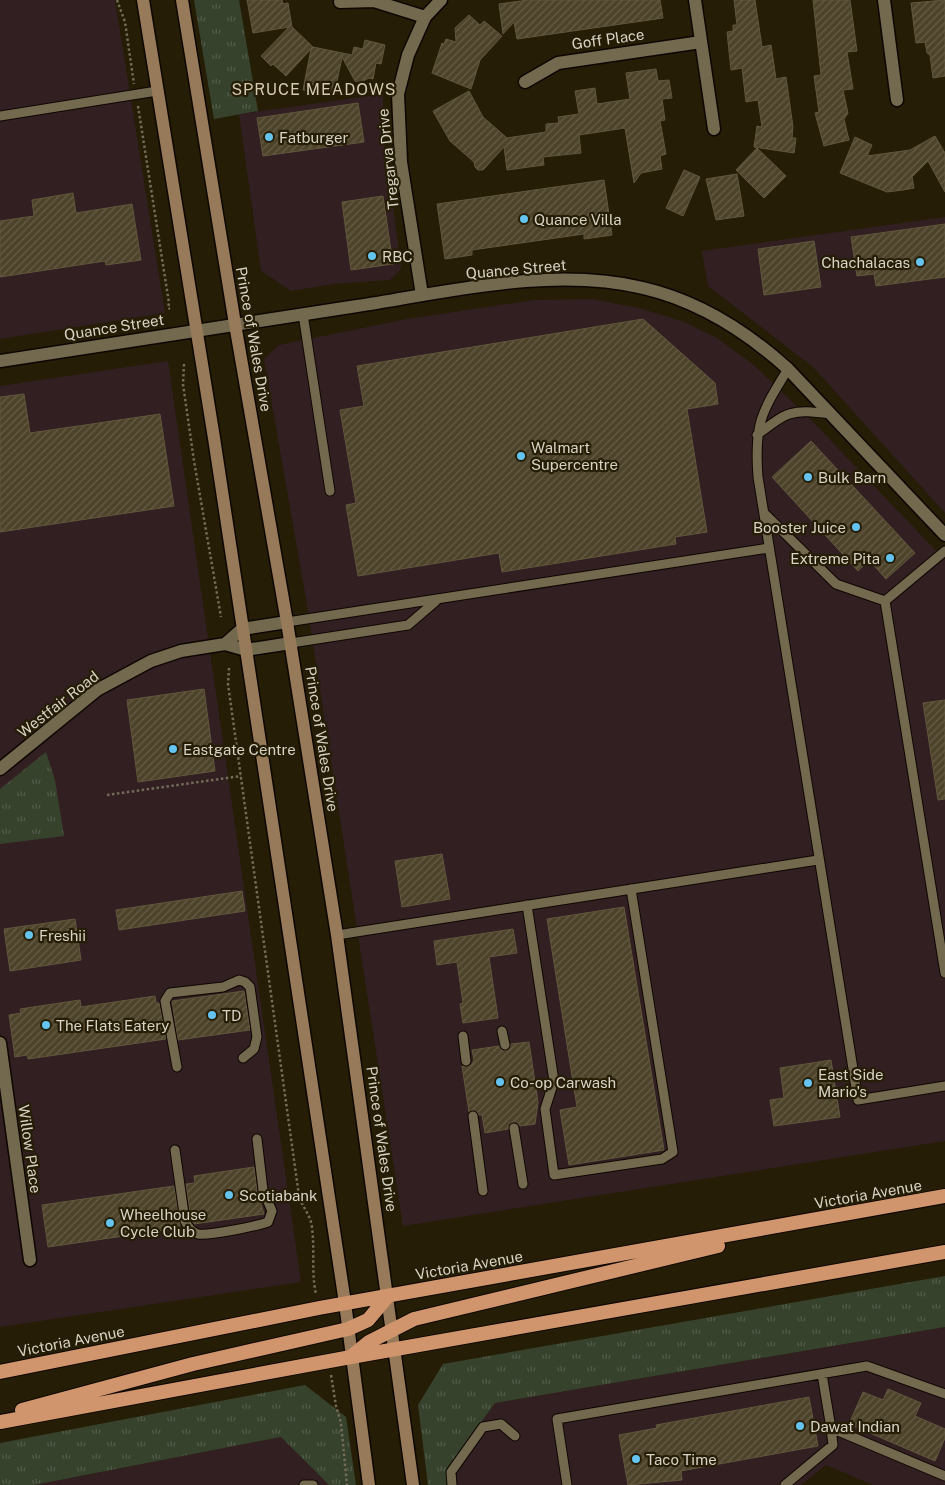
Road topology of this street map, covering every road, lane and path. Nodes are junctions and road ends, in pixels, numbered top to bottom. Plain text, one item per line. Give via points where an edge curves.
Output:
1 (117, 0) edge
2 (143, 0) edge
3 (182, 0) edge
4 (441, 0) edge
5 (695, 0) edge
6 (884, 0) edge
7 (340, 2) dead end
8 (425, 17) junction
9 (701, 42) junction
10 (525, 82) dead end
11 (157, 91) junction
12 (136, 94) junction
13 (897, 100) dead end
14 (0, 116) edge
15 (714, 129) dead end
16 (422, 295) junction
17 (170, 309) dead end
18 (302, 314) junction
19 (235, 324) junction
20 (198, 330) junction
21 (0, 361) edge
22 (184, 364) dead end
23 (788, 369) junction
24 (830, 414) junction
25 (757, 435) junction
26 (330, 491) dead end
27 (764, 513) junction
28 (945, 535) edge
29 (769, 548) junction
30 (945, 551) edge
31 (436, 600) junction
32 (885, 601) junction
33 (221, 617) dead end
34 (287, 622) junction
35 (242, 629) junction
36 (225, 644) junction
37 (291, 644) junction
38 (246, 650) junction
39 (229, 668) dead end
40 (0, 769) edge
41 (241, 776) junction
42 (107, 795) dead end
43 (818, 860) junction
44 (630, 889) junction
45 (527, 905) junction
46 (337, 935) junction
47 (945, 973) edge
48 (502, 1031) dead end
49 (462, 1036) dead end
50 (0, 1044) edge
51 (505, 1045) dead end
52 (243, 1058) dead end
53 (466, 1061) dead end
54 (177, 1067) dead end
55 (945, 1086) edge
56 (473, 1116) dead end
57 (514, 1128) dead end
58 (256, 1139) dead end
59 (175, 1150) dead end
60 (523, 1184) dead end
61 (484, 1191) dead end
62 (945, 1196) edge
63 (860, 1212) junction
64 (945, 1252) edge
65 (30, 1260) dead end
66 (388, 1296) junction
67 (345, 1303) junction
68 (318, 1308) junction
69 (393, 1328) junction
70 (348, 1329) junction
71 (396, 1350) junction
72 (351, 1357) junction
73 (330, 1361) junction
74 (0, 1372) edge
75 (822, 1374) junction
76 (945, 1394) edge
77 (0, 1415) edge
78 (0, 1422) edge
79 (832, 1428) junction
80 (515, 1436) dead end
81 (945, 1476) edge
82 (304, 1485) edge
83 (313, 1485) edge
84 (347, 1485) edge
85 (369, 1485) edge
86 (413, 1485) edge
87 (452, 1485) edge
88 (567, 1485) edge
89 (784, 1485) edge

1 - 12 path via 125,22
2 - 11 main road
3 - 19 main road, Prince of Wales Drive
4 - 8 street, Tregarva Drive
5 - 9 street
6 - 13 street
7 - 8 street via 374,1
8 - 16 street, Tregarva Drive via 408,54 398,94 402,162
9 - 10 street, Goff Place via 558,63
9 - 15 street
11 - 12 lane
11 - 20 main road
12 - 14 lane
12 - 17 path
16 - 18 street, Quance Street
16 - 23 street, Quance Street via 572,279 643,288 710,312 765,348
18 - 19 street, Quance Street
18 - 26 lane
19 - 20 street, Quance Street
19 - 34 main road, Prince of Wales Drive
20 - 21 street, Quance Street
20 - 35 main road
22 - 33 path via 183,384 194,461
23 - 24 street, Quance Street
23 - 25 lane via 763,410
24 - 25 lane via 805,411 784,415
24 - 28 street, Quance Street
25 - 27 lane
27 - 29 lane
27 - 32 lane via 836,584
29 - 31 lane
29 - 43 lane
30 - 32 lane
31 - 34 lane
31 - 37 lane via 408,625
32 - 47 lane
34 - 35 street
34 - 37 main road, Prince of Wales Drive
35 - 36 street
35 - 38 main road
36 - 38 street, Westfair Road
36 - 40 street, Westfair Road via 181,651 151,661 97,690
37 - 38 street, Westfair Road
37 - 46 main road, Prince of Wales Drive
38 - 67 main road
39 - 41 path via 228,684
41 - 42 path
41 - 68 path via 299,1196 312,1227 315,1265 312,1277
43 - 44 lane
43 - 55 lane via 858,1100
44 - 45 lane
44 - 45 lane via 673,1152 662,1159 554,1174 545,1109 554,1081
45 - 46 lane
46 - 66 main road, Prince of Wales Drive
48 - 51 lane
49 - 53 lane
50 - 65 street, Willow Place
52 - 54 lane via 254,1049 257,1037 250,987 239,980 222,987 170,993 166,1002
56 - 61 lane
57 - 60 lane
58 - 59 lane via 263,1190 272,1211 268,1222 199,1234 189,1229 185,1221
62 - 63 highway, Victoria Avenue
63 - 66 highway, Victoria Avenue
63 - 69 highway via 414,1319
64 - 71 highway
66 - 67 highway, Victoria Avenue
66 - 69 main road, Prince of Wales Drive
66 - 70 highway via 368,1320
67 - 68 highway, Victoria Avenue
67 - 70 main road
68 - 74 highway, Victoria Avenue
69 - 71 main road, Prince of Wales Drive
69 - 72 highway
70 - 72 main road
70 - 77 highway via 192,1364
71 - 72 highway
71 - 86 main road, Prince of Wales Drive
72 - 73 highway
72 - 85 main road
73 - 78 highway
73 - 84 path
75 - 76 lane via 867,1366
75 - 79 lane
75 - 88 lane via 557,1419
79 - 81 lane
79 - 89 lane via 833,1445
80 - 87 lane via 501,1424 483,1427 451,1472
82 - 83 lane

